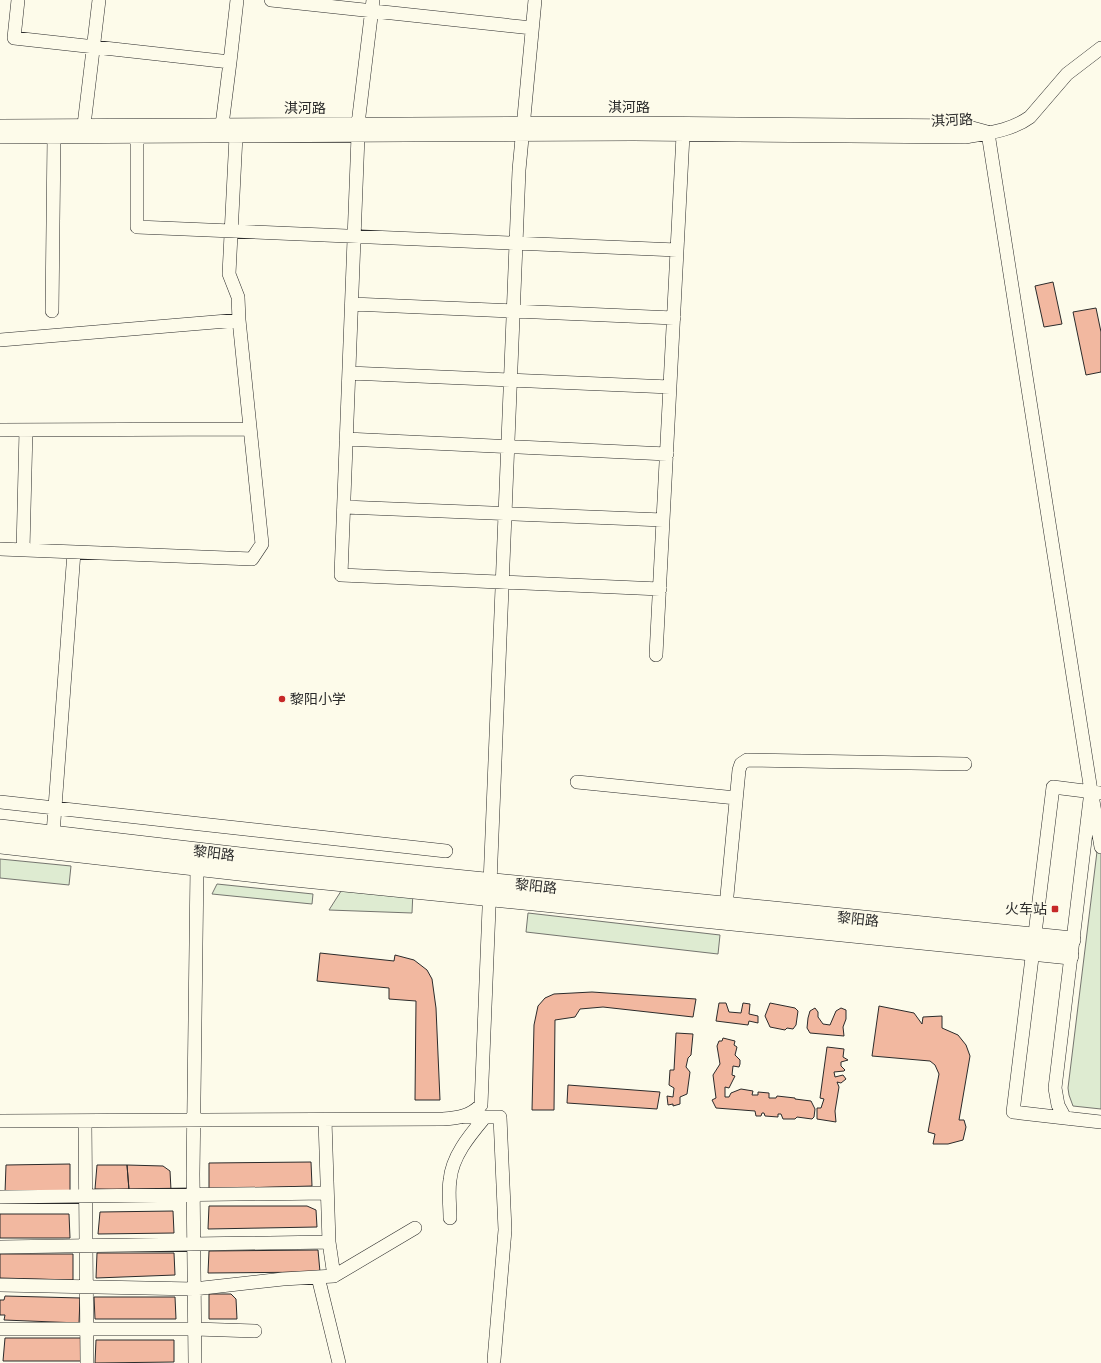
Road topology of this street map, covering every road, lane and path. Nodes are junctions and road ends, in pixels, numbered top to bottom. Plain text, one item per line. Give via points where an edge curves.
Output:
1 (18, 0) edge
2 (99, 0) edge
3 (237, 0) edge
4 (271, 0) edge
5 (535, 0) edge
6 (372, 5) edge
7 (532, 28) junction
8 (94, 47) junction
9 (1101, 48) edge
10 (230, 62) junction
11 (222, 124) junction
12 (84, 125) junction
13 (0, 126) edge
14 (522, 129) junction
15 (358, 130) junction
16 (988, 133) junction
17 (683, 135) junction
18 (137, 136) junction
19 (236, 136) junction
20 (0, 137) edge
21 (54, 137) junction
22 (231, 231) junction
23 (354, 236) junction
24 (516, 243) junction
25 (678, 250) junction
26 (352, 304) junction
27 (52, 311) dead end
28 (513, 311) junction
29 (674, 318) junction
30 (239, 320) junction
31 (0, 340) edge
32 (349, 373) junction
33 (510, 380) junction
34 (670, 387) junction
35 (250, 429) junction
36 (0, 430) edge
37 (26, 430) junction
38 (346, 439) junction
39 (508, 447) junction
40 (667, 454) junction
41 (344, 507) junction
42 (505, 514) junction
43 (663, 520) junction
44 (0, 549) edge
45 (24, 550) junction
46 (74, 552) junction
47 (502, 582) junction
48 (660, 589) junction
49 (656, 655) dead end
50 (965, 764) dead end
51 (577, 782) dead end
52 (1096, 792) edge
53 (736, 798) junction
54 (0, 802) edge
55 (54, 808) junction
56 (0, 828) edge
57 (52, 834) junction
58 (0, 845) edge
59 (1101, 847) edge
60 (446, 851) dead end
61 (197, 867) junction
62 (491, 890) junction
63 (726, 906) junction
64 (1034, 945) junction
65 (1071, 948) junction
66 (463, 1117) junction
67 (485, 1117) junction
68 (1065, 1118) junction
69 (193, 1120) junction
70 (325, 1120) junction
71 (0, 1121) edge
72 (85, 1121) junction
73 (1101, 1122) edge
74 (327, 1193) junction
75 (193, 1195) junction
76 (0, 1197) edge
77 (86, 1197) junction
78 (450, 1218) dead end
79 (415, 1228) dead end
80 (329, 1242) junction
81 (194, 1244) junction
82 (86, 1246) junction
83 (0, 1247) edge
84 (334, 1276) junction
85 (318, 1277) junction
86 (0, 1285) edge
87 (86, 1287) junction
88 (194, 1289) junction
89 (0, 1329) edge
90 (87, 1329) junction
91 (195, 1329) junction
92 (255, 1331) dead end
93 (494, 1360) dead end
94 (87, 1363) edge
95 (195, 1363) edge
96 (340, 1363) edge

1 - 8 street via 14,38
2 - 8 street
3 - 10 street
4 - 6 street
5 - 7 street
6 - 7 street
6 - 15 street
7 - 14 street
8 - 10 street
8 - 12 street
9 - 16 street via 1067,74 1030,117 1010,128
10 - 11 street
11 - 12 street, 淇河路
11 - 15 street, 淇河路
12 - 13 street, 淇河路
14 - 15 street, 淇河路
14 - 16 street, 淇河路 via 965,126
14 - 17 street, 淇河路
14 - 24 street
15 - 19 street, 淇河路
15 - 23 street
16 - 17 street, 淇河路 via 965,137
16 - 52 street
17 - 25 street
18 - 19 street, 淇河路
18 - 21 street, 淇河路
18 - 22 street via 137,227
19 - 22 street
20 - 21 street, 淇河路
21 - 27 street
22 - 23 street
22 - 30 street via 229,274 238,297
23 - 24 street
23 - 26 street
24 - 25 street
24 - 28 street
25 - 29 street
26 - 28 street
26 - 32 street
28 - 29 street
28 - 33 street
29 - 34 street
30 - 31 street
30 - 35 street
32 - 33 street
32 - 38 street
33 - 34 street
33 - 39 street
34 - 40 street
35 - 37 street
35 - 46 street via 262,544 252,559
36 - 37 street
37 - 45 street
38 - 39 street
38 - 41 street
39 - 40 street
39 - 42 street
40 - 43 street
41 - 42 street
41 - 47 street via 341,575
42 - 43 street
42 - 47 street
43 - 48 street
44 - 45 street
45 - 46 street
46 - 55 street
47 - 48 street
47 - 62 street
48 - 49 street
50 - 53 street via 747,760 741,764 739,770
51 - 53 street
52 - 59 street
52 - 64 street via 1053,787
52 - 65 street
53 - 63 street
54 - 55 street
55 - 57 street
55 - 60 street
56 - 57 main road, 黎阳路
57 - 62 main road, 黎阳路 via 260,858
58 - 61 main road, 黎阳路
61 - 62 main road, 黎阳路
61 - 69 street
62 - 63 main road, 黎阳路
62 - 64 main road, 黎阳路
62 - 66 street via 481,1105
63 - 64 main road, 黎阳路
64 - 65 main road, 黎阳路
64 - 68 street via 1013,1112
65 - 68 street via 1055,1088 1058,1105
66 - 67 street
66 - 70 street
67 - 78 street via 455,1160 450,1179
67 - 93 street via 500,1117 505,1204 505,1237
68 - 73 street
69 - 70 street
69 - 72 street
69 - 75 street
70 - 74 street
71 - 72 street
72 - 77 street
74 - 75 street
74 - 80 street
75 - 77 street
75 - 81 street
76 - 77 street
77 - 82 street
79 - 84 street
80 - 81 street
80 - 84 street
81 - 82 street
81 - 88 street
82 - 83 street
82 - 87 street
84 - 85 street
85 - 88 street
85 - 96 street
86 - 87 street
87 - 88 street
87 - 90 street
88 - 91 street
89 - 90 street
90 - 91 street
90 - 94 street
91 - 92 street
91 - 95 street

